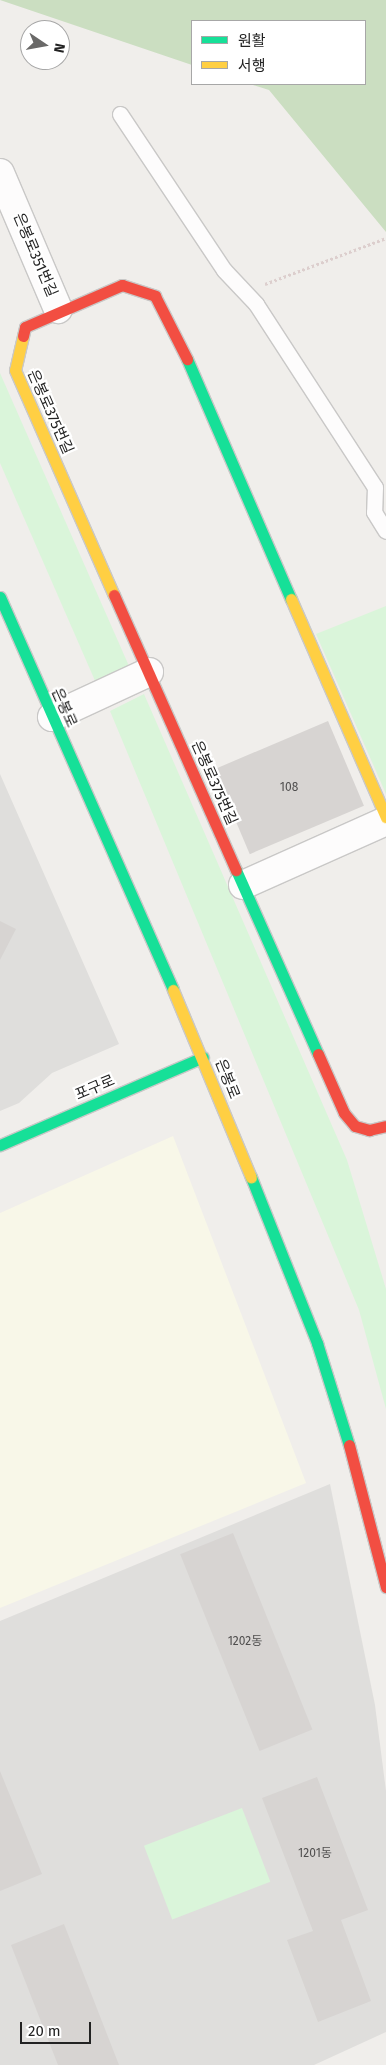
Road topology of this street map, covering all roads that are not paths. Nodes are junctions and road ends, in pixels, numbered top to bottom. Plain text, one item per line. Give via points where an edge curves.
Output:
1 (120, 114) dead end
2 (0, 173) edge
3 (58, 309) junction
4 (386, 531) edge
5 (0, 597) edge
6 (149, 672) junction
7 (52, 717) junction
8 (386, 817) edge
9 (386, 821) edge
10 (242, 885) junction
11 (203, 1057) junction
12 (386, 1126) edge
13 (0, 1145) edge
14 (386, 1587) edge

1 - 4 lane via 187,218 244,292 375,488 374,512
2 - 3 street, 은봉로351번길
3 - 6 street, 은봉로375번길 via 25,327 15,370
3 - 8 street, 은봉로375번길 via 122,285 155,296 165,309
5 - 7 street, 은봉로
6 - 7 street
6 - 10 street, 은봉로375번길
7 - 11 street, 은봉로
9 - 10 street
10 - 12 street, 은봉로375번길 via 344,1113 355,1126 369,1130
11 - 13 street, 포구로
11 - 14 street, 은봉로 via 317,1343 371,1517

